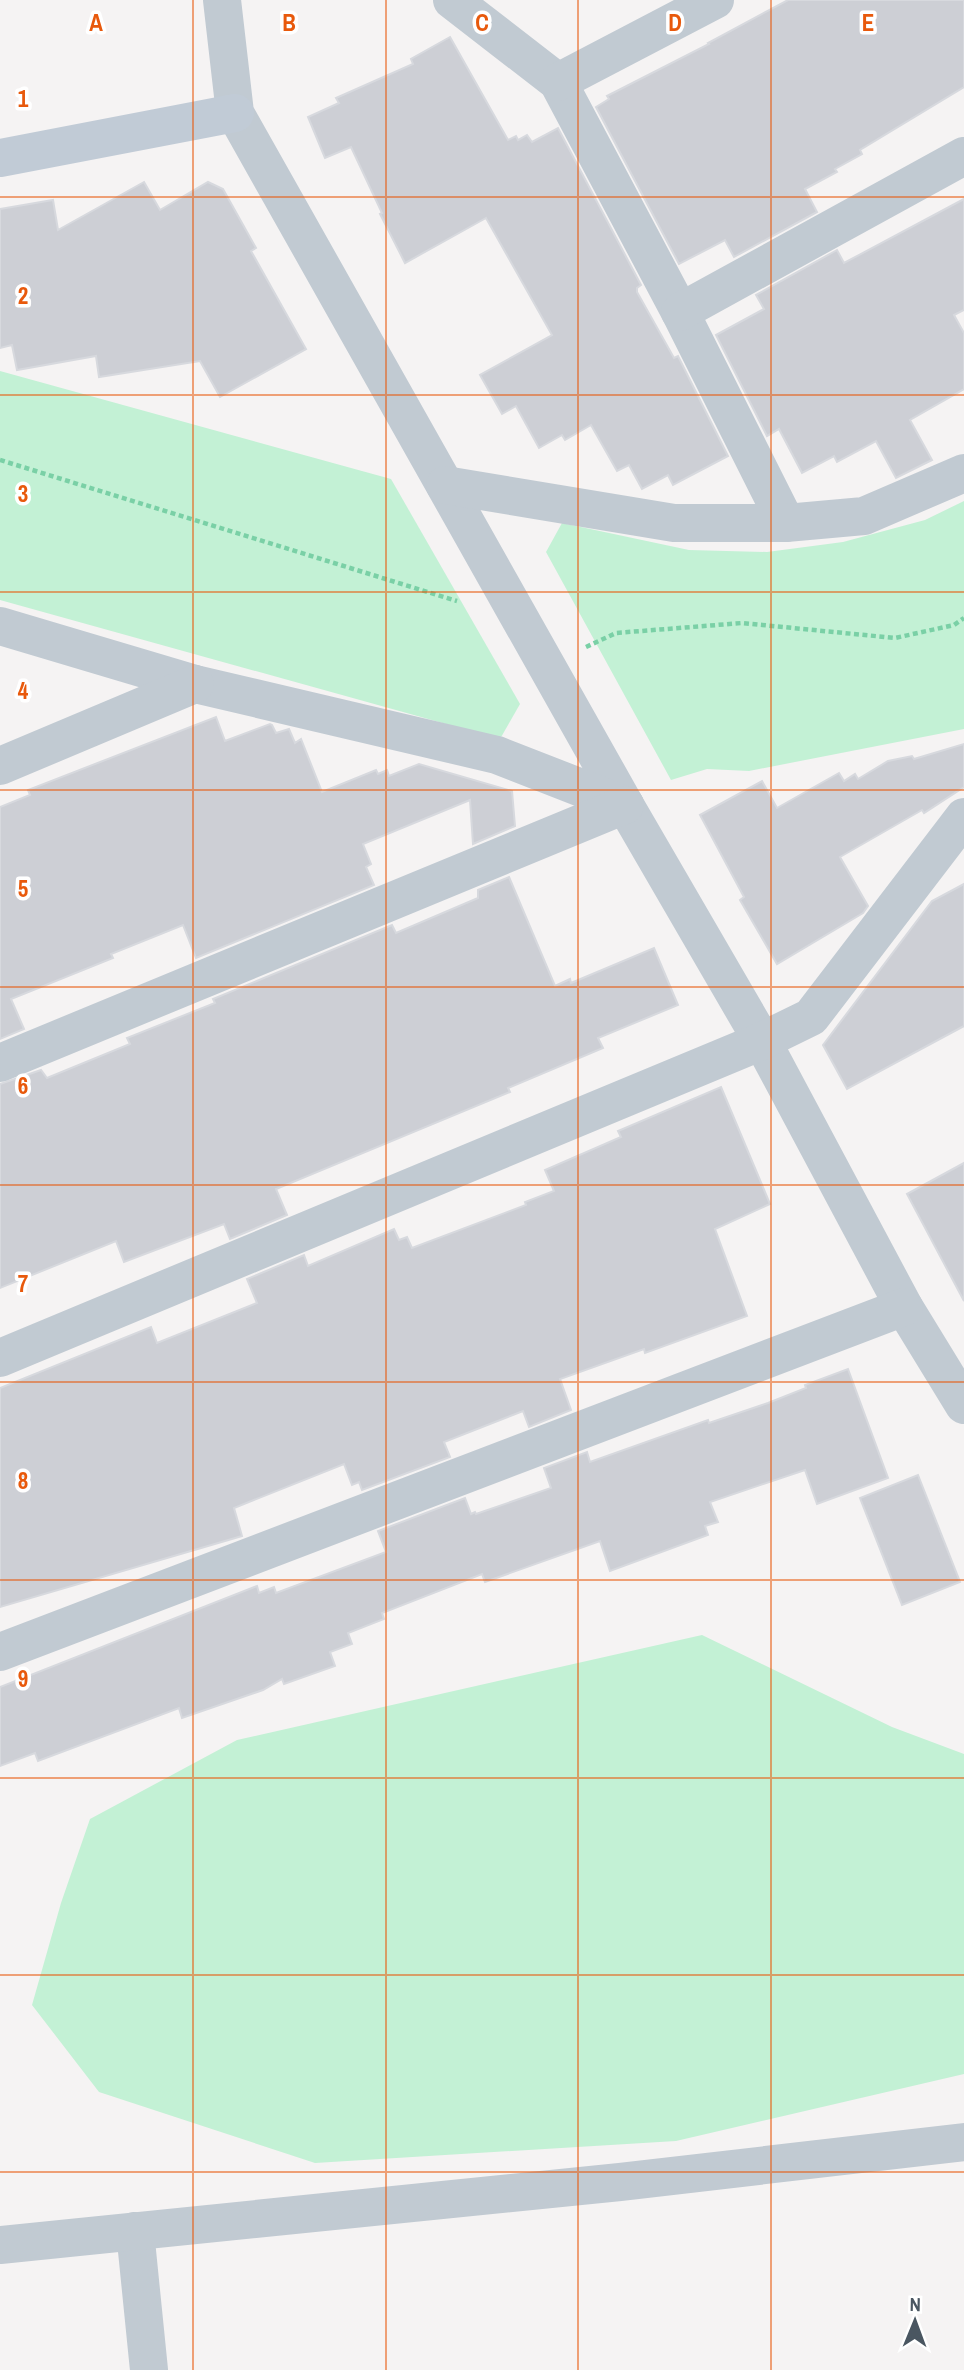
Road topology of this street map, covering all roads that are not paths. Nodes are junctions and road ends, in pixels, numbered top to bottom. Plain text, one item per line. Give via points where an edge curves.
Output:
1 (222, 0) edge
2 (452, 0) edge
3 (715, 0) edge
4 (558, 82) junction
5 (235, 113) junction
6 (964, 156) edge
7 (0, 158) edge
8 (680, 312) junction
9 (964, 473) edge
10 (445, 485) junction
11 (786, 523) junction
12 (0, 626) edge
13 (195, 684) junction
14 (0, 766) edge
15 (625, 805) junction
16 (964, 817) edge
17 (762, 1041) junction
18 (0, 1063) edge
19 (904, 1307) junction
20 (0, 1358) edge
21 (964, 1405) edge
22 (0, 1651) edge
23 (964, 2142) edge
24 (135, 2231) junction
25 (0, 2245) edge
26 (149, 2370) edge

1 - 5 street
2 - 4 street
3 - 4 street
4 - 8 street
5 - 7 street
5 - 10 street
6 - 8 street
8 - 11 street
9 - 11 street via 864,516
10 - 11 street via 674,523
10 - 15 street
12 - 13 street
13 - 14 street
13 - 15 street via 496,755
15 - 17 street
15 - 18 street
16 - 17 street via 811,1017
17 - 19 street
17 - 20 street
19 - 21 street
19 - 22 street
23 - 24 street
24 - 25 street
24 - 26 street

